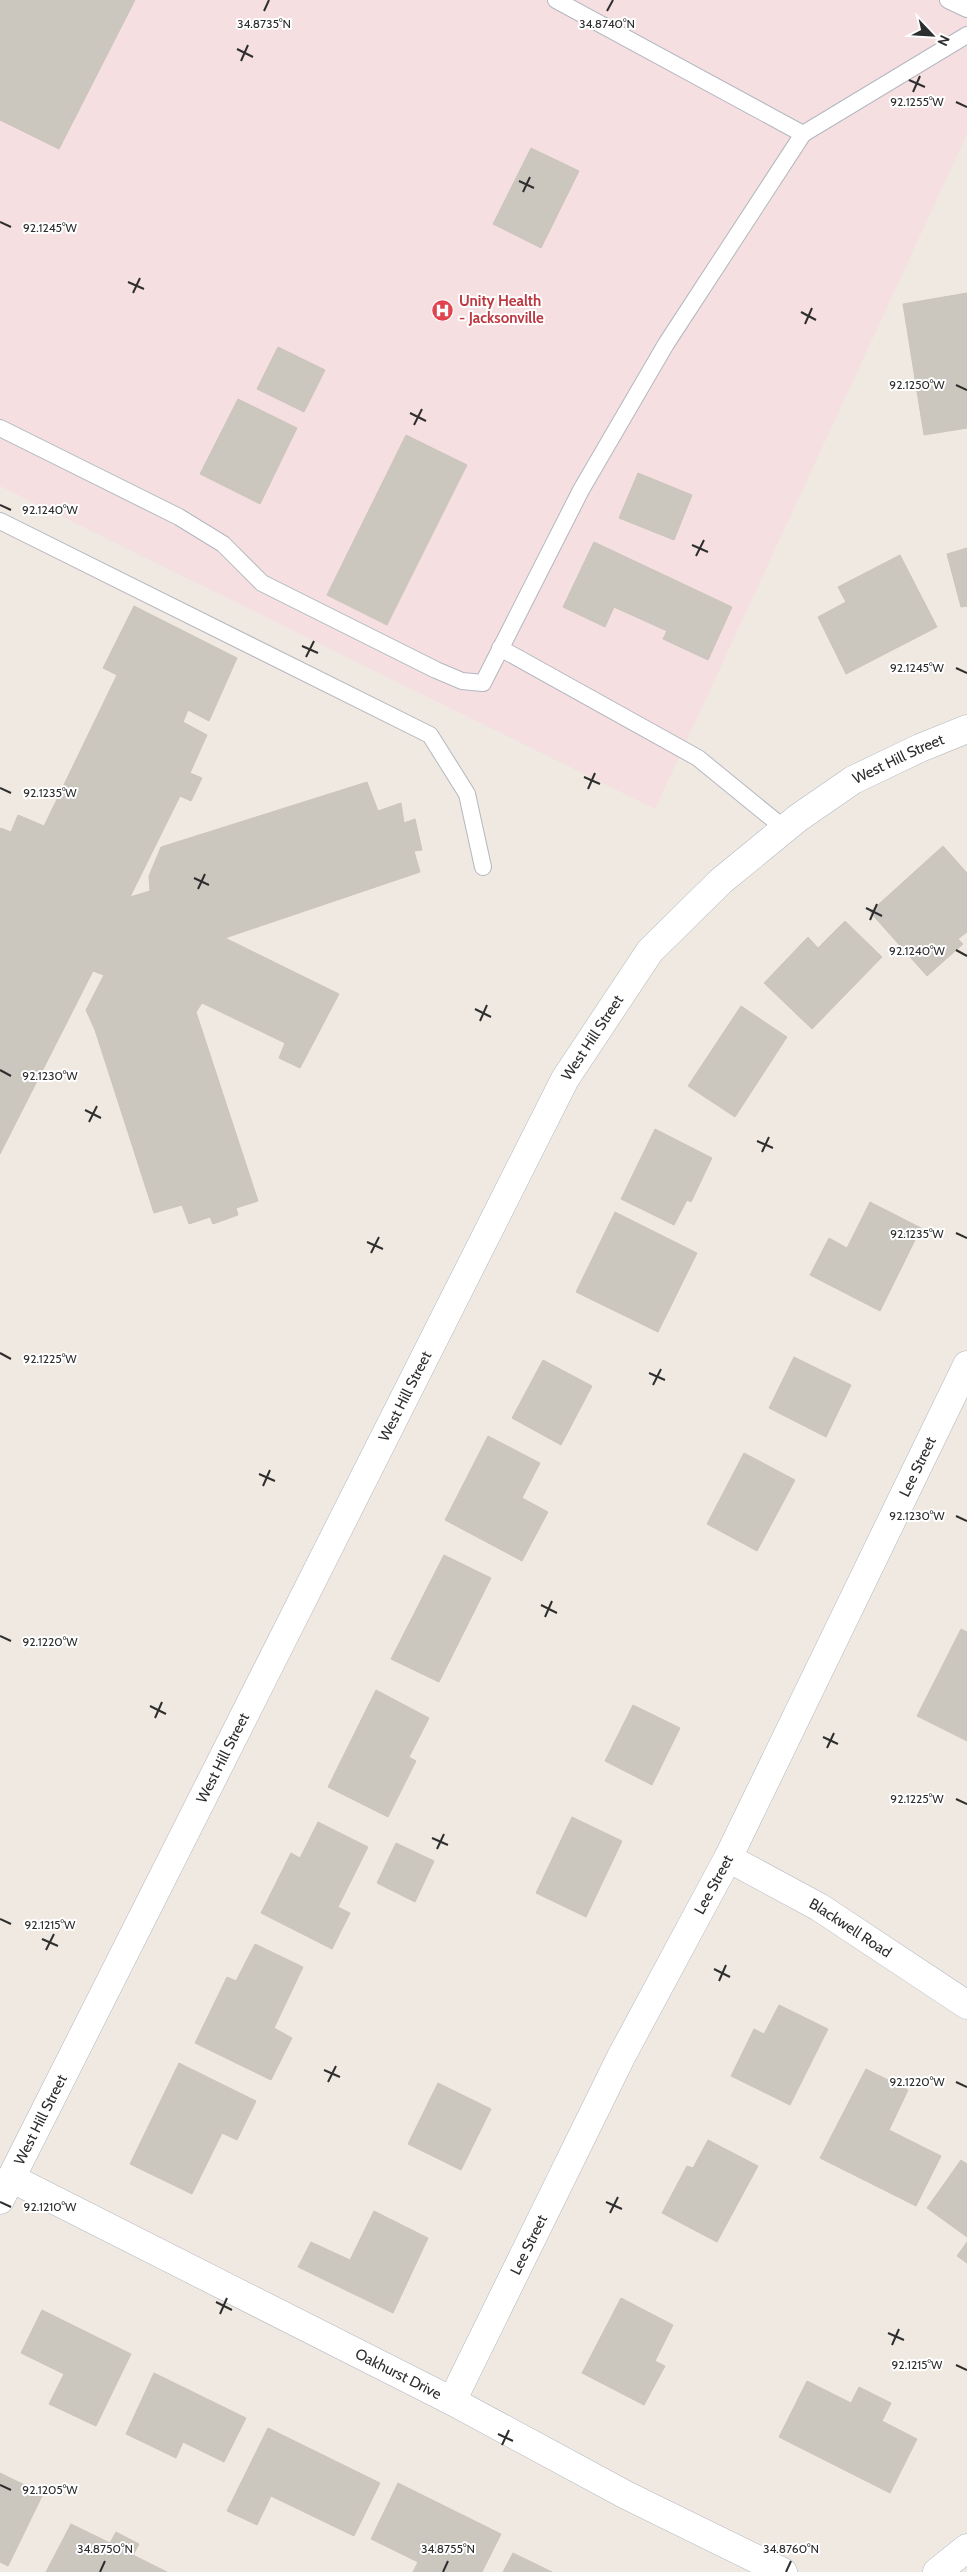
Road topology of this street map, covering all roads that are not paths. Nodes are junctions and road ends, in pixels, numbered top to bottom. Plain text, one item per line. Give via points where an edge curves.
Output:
1 (556, 0) edge
2 (948, 0) edge
3 (967, 10) edge
4 (967, 35) edge
5 (804, 134) junction
6 (0, 428) edge
7 (0, 521) edge
8 (500, 648) junction
9 (967, 729) edge
10 (785, 829) junction
11 (484, 867) dead end
12 (967, 1365) edge
13 (728, 1858) junction
14 (967, 2005) edge
15 (5, 2189) edge
16 (452, 2401) junction
17 (967, 2548) edge
18 (783, 2572) edge
19 (937, 2572) edge

1 - 5 lane
2 - 3 lane
4 - 5 lane
5 - 8 lane via 661,352 581,490
6 - 8 lane via 179,517 223,544 262,583 462,681 483,683
7 - 11 lane via 430,735 467,794
8 - 10 lane via 698,758
9 - 10 street, West Hill Street via 853,780
10 - 15 street, West Hill Street via 721,881 650,951 565,1079
12 - 13 street, Lee Street
13 - 14 street, Blackwell Road via 819,1907
13 - 16 street, Lee Street via 621,2057
15 - 16 street, Oakhurst Drive
16 - 18 street, Oakhurst Drive via 626,2495
17 - 19 street

